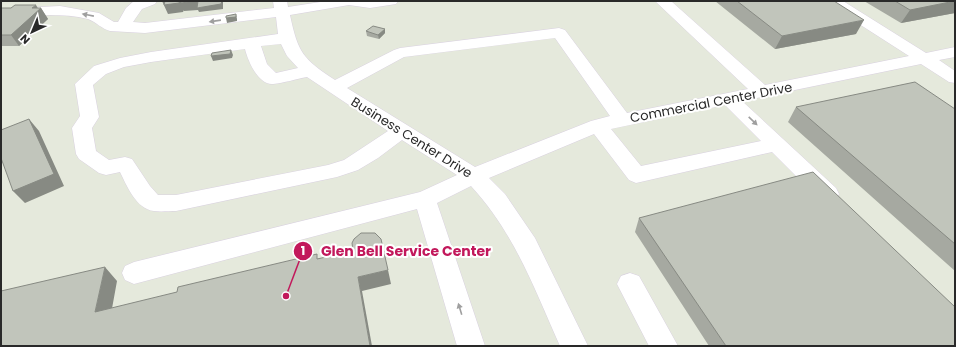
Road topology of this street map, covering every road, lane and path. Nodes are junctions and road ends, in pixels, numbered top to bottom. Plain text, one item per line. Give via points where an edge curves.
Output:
1 (150, 1) edge
2 (349, 1) edge
3 (391, 1) edge
4 (662, 1) edge
5 (833, 1) edge
6 (281, 6) edge
7 (1, 13) edge
8 (130, 27) junction
9 (287, 38) junction
10 (252, 43) junction
11 (955, 52) edge
12 (925, 59) junction
13 (310, 71) junction
14 (955, 78) edge
15 (334, 88) junction
16 (762, 92) junction
17 (729, 99) junction
18 (622, 120) junction
19 (598, 125) junction
20 (401, 131) junction
21 (776, 144) junction
22 (474, 176) junction
23 (425, 199) junction
24 (843, 208) edge
25 (134, 273) dead end
26 (630, 284) dead end
27 (472, 346) edge
28 (574, 346) edge
29 (664, 346) edge

1 - 8 street via 133,8 125,24
2 - 3 street via 370,4
2 - 6 street via 314,8
4 - 16 street
5 - 12 street
6 -> 8 street via 176,26
6 - 9 street, Business Center Drive
8 -> 7 street via 110,26 94,16 60,10
9 - 10 street
9 - 13 street, Business Center Drive via 295,56
10 - 13 street via 254,58 261,70 272,80
10 - 20 street via 120,62 100,70 84,84 90,117 82,128 86,154 106,168 125,164 142,192 153,203 176,203 300,179 351,165
11 - 12 street, Commercial Center Drive
12 - 14 street
12 - 16 street, Commercial Center Drive
13 - 15 street, Business Center Drive
15 - 18 street via 400,53 559,33
15 - 20 street, Business Center Drive
16 - 17 street, Commercial Center Drive
17 - 18 street, Commercial Center Drive
17 -> 21 street
18 - 19 street, Commercial Center Drive
19 - 21 street via 636,175
19 - 22 street, Commercial Center Drive
20 - 22 street, Business Center Drive
21 - 24 street
22 - 23 street, Commercial Center Drive
22 - 28 street, Business Center Drive via 497,200 527,245
23 - 25 street, Commercial Center Drive
27 -> 23 street
26 - 29 street

